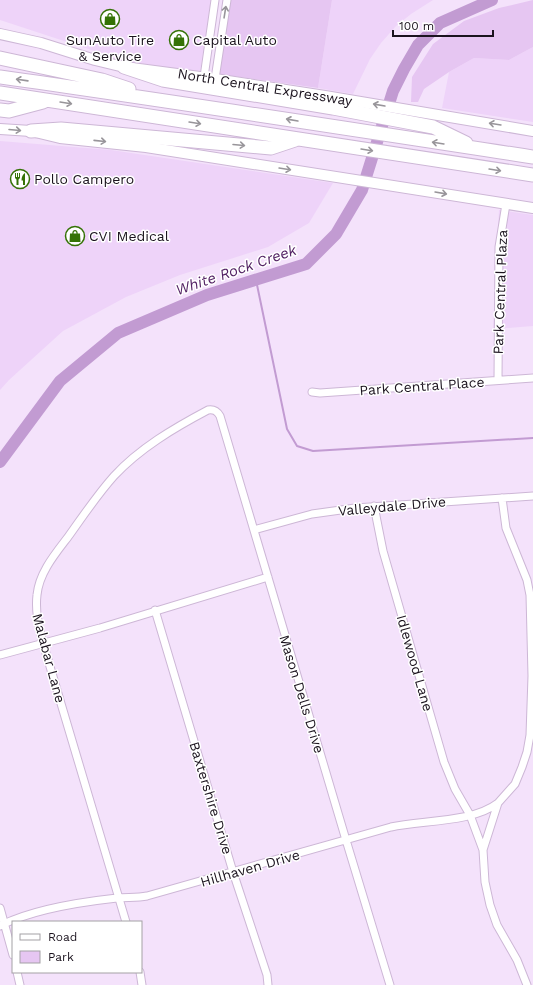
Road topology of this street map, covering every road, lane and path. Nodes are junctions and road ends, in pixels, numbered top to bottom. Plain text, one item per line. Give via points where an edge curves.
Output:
1 (215, 0) edge
2 (227, 0) edge
3 (0, 34) edge
4 (0, 58) edge
5 (124, 67) junction
6 (0, 77) edge
7 (204, 77) junction
8 (215, 79) junction
9 (0, 93) edge
10 (158, 99) junction
11 (48, 100) junction
12 (338, 103) junction
13 (0, 110) edge
14 (0, 128) edge
15 (31, 131) junction
16 (533, 131) edge
17 (297, 139) junction
18 (477, 148) junction
19 (533, 157) edge
20 (533, 175) edge
21 (506, 204) junction
22 (533, 208) edge
23 (533, 378) edge
24 (498, 380) junction
25 (312, 392) dead end
26 (208, 410) joint
27 (533, 496) edge
28 (502, 498) junction
29 (374, 506) junction
30 (254, 530) junction
31 (268, 577) junction
32 (155, 610) junction
33 (43, 643) junction
34 (0, 655) edge
35 (533, 676) edge
36 (498, 803) junction
37 (470, 815) junction
38 (346, 840) junction
39 (483, 850) junction
40 (233, 872) junction
41 (118, 898) junction
42 (0, 908) edge
43 (12, 921) edge
44 (13, 921) edge
45 (126, 921) edge
46 (2, 925) edge
47 (12, 952) edge
48 (17, 973) edge
49 (140, 973) edge
50 (20, 985) edge
51 (142, 985) edge
52 (268, 985) edge
53 (390, 985) edge
54 (527, 985) edge

1 - 7 street
8 -> 2 street
3 - 5 main road, North Central Expressway
4 - 10 highway via 102,80
5 - 7 main road, North Central Expressway
5 - 12 highway via 163,80
10 -> 6 highway, North Central Expressway
7 - 8 main road, North Central Expressway
8 - 12 main road, North Central Expressway
9 - 11 highway
18 -> 10 highway, North Central Expressway
11 - 13 highway via 9,111
11 -> 17 highway
16 -> 12 main road, North Central Expressway via 416,111
12 - 18 highway via 433,126
14 -> 15 main road
15 -> 17 highway via 61,130 271,148
15 -> 21 main road via 60,138 146,147
17 -> 20 highway
18 - 19 highway, North Central Expressway
21 - 22 main road
21 - 24 street, Park Central Plaza via 499,247
23 - 24 street, Park Central Place
24 - 25 street, Park Central Place
26 - 30 street, Mason Dells Drive via 216,411 220,416
26 - 33 street, Malabar Lane via 145,449 114,476 49,563 42,577 36,607
27 - 28 street, Valleydale Drive
28 - 29 street, Valleydale Drive
28 - 35 street via 508,532 530,594
29 - 30 street, Valleydale Drive via 312,514
29 - 37 street, Idlewood Lane via 383,551 446,767
30 - 31 street, Mason Dells Drive
31 - 32 street
31 - 38 street, Mason Dells Drive
32 - 33 street
32 - 40 street, Baxtershire Drive
33 - 34 street
33 - 41 street, Malabar Lane
35 - 36 street via 527,752 514,784
36 - 37 street, Hillhaven Drive via 493,808
36 - 39 street
37 - 38 street, Hillhaven Drive via 401,825
37 - 39 street, Idlewood Lane
38 - 40 street, Hillhaven Drive
38 - 53 street, Mason Dells Drive
39 - 54 street via 484,882 490,905 497,925 517,960
40 - 41 street, Hillhaven Drive via 147,896
40 - 52 street, Baxtershire Drive via 267,975
41 - 44 street, Hillhaven Drive via 60,906
41 - 45 street, Malabar Lane
42 - 46 street
43 - 46 street, Hillhaven Drive
46 - 47 street
48 - 50 street
49 - 51 street

